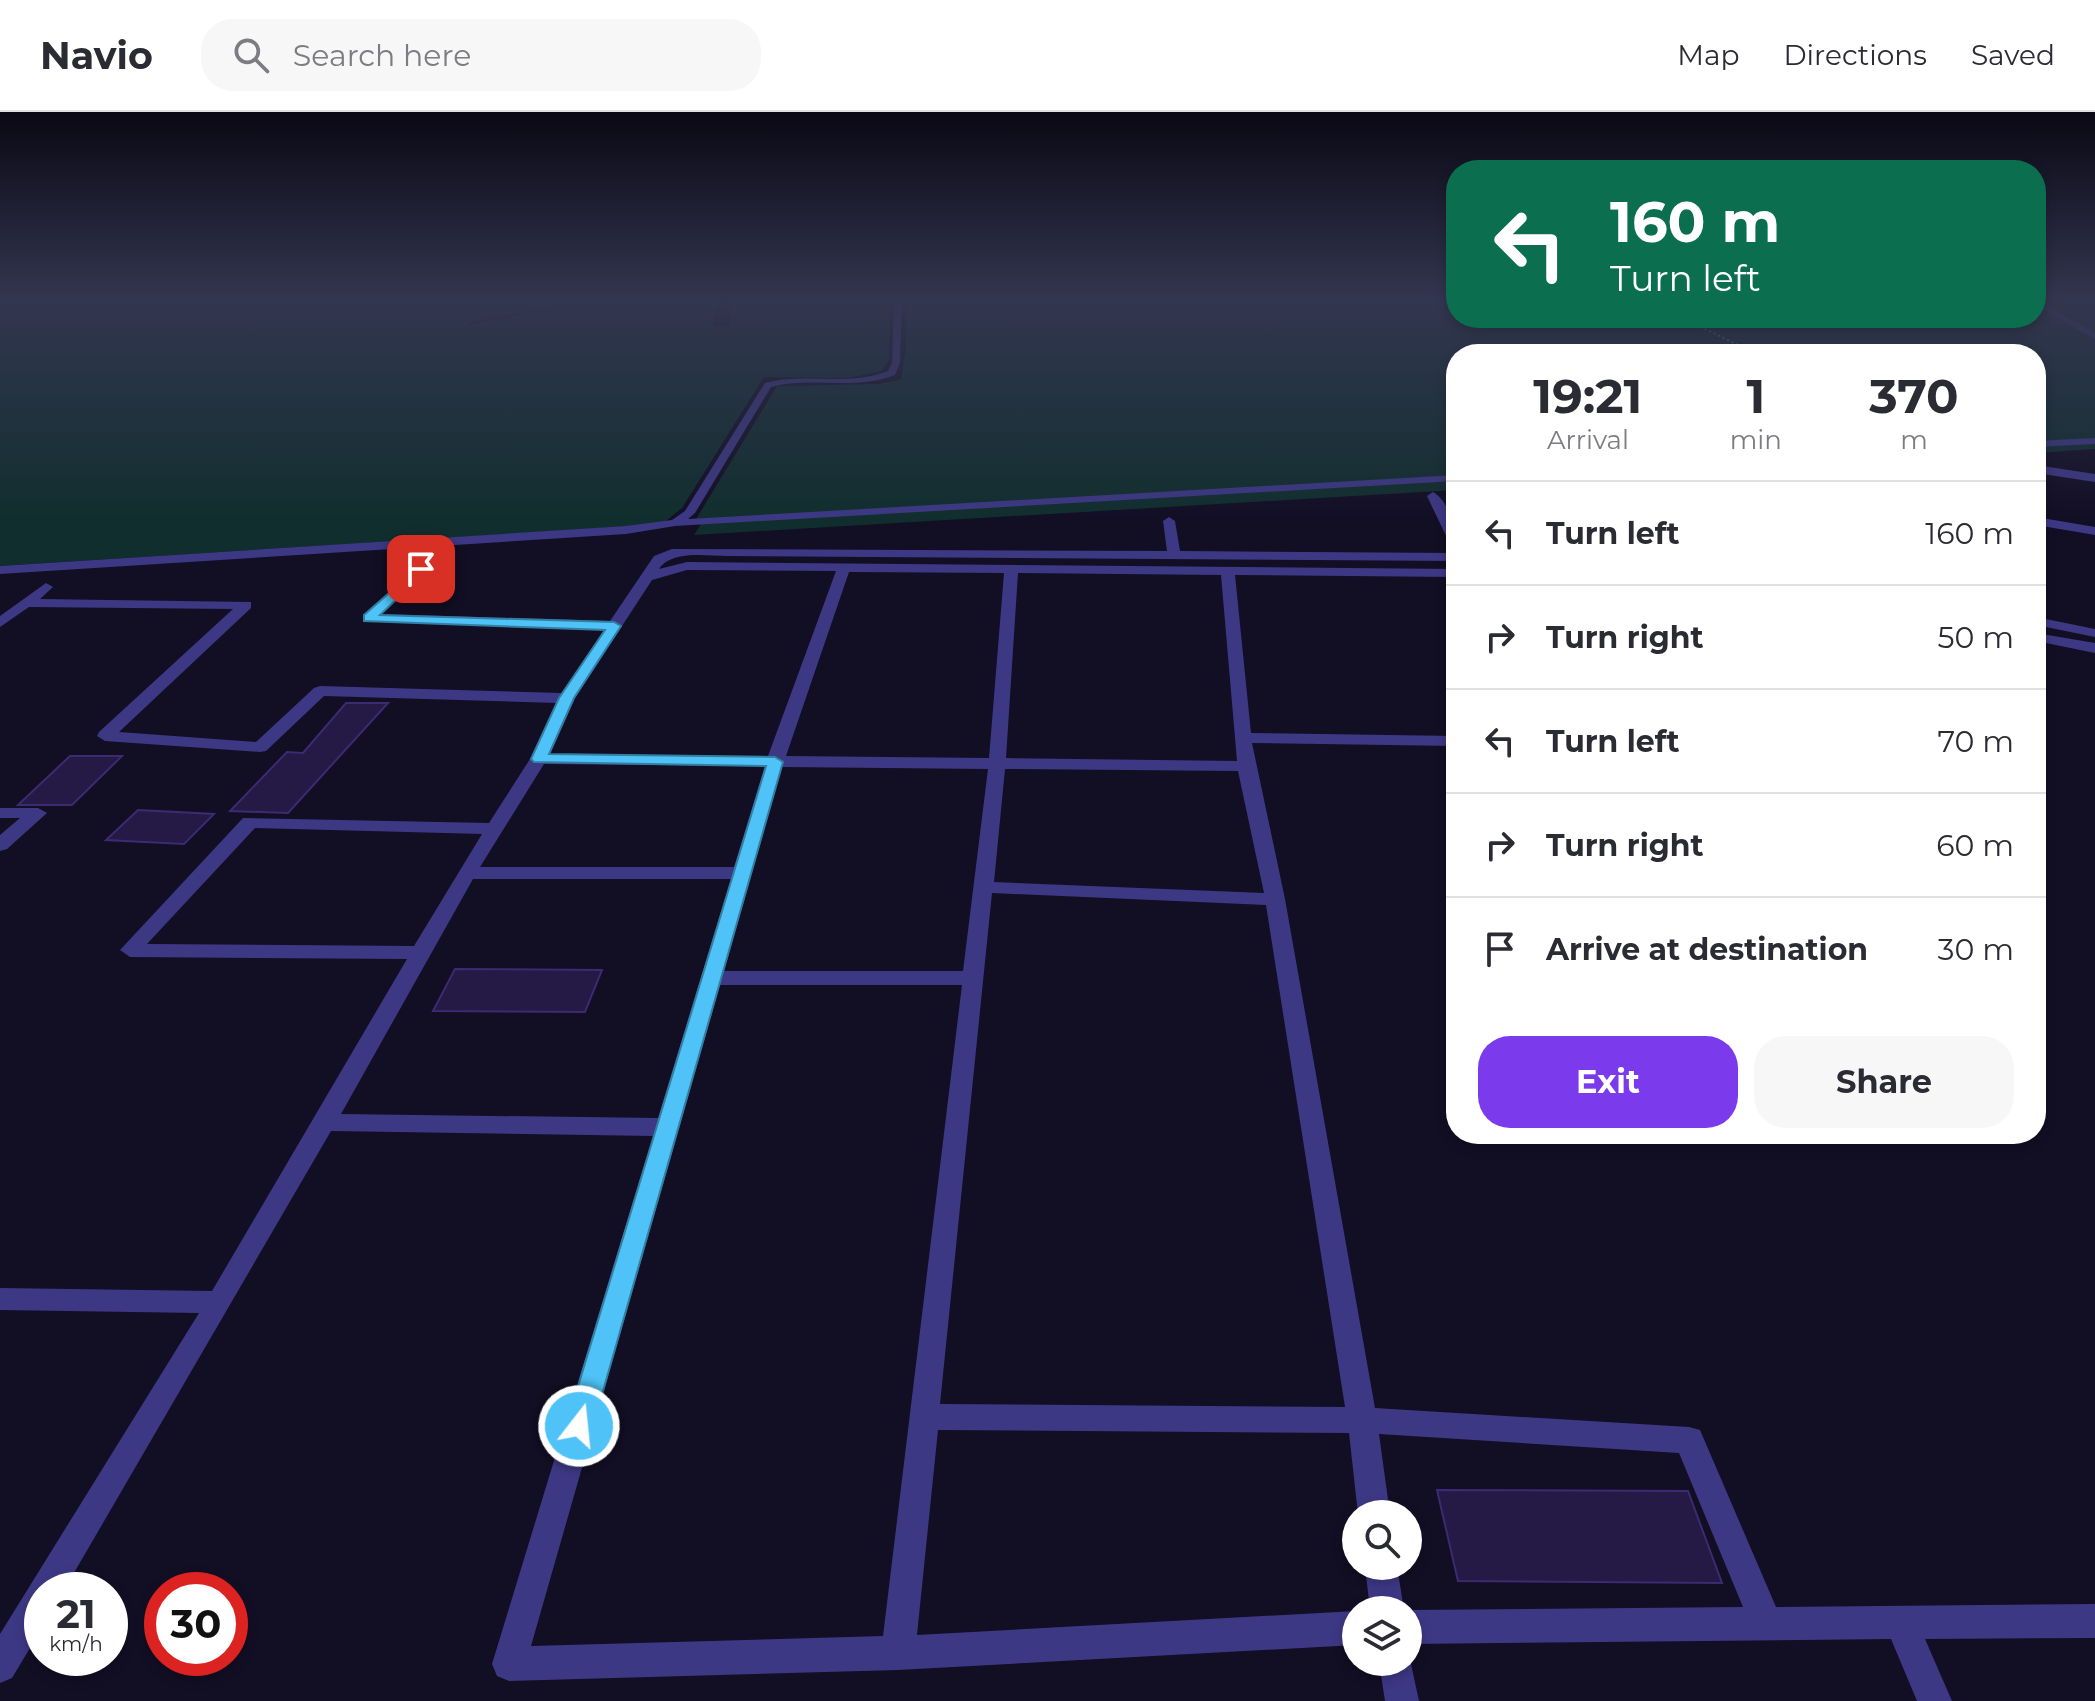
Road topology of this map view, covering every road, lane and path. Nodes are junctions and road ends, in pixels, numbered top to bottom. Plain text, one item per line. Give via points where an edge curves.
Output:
1 (892, 372) edge
2 (2095, 441) edge
3 (2046, 443) edge
4 (2046, 471) edge
5 (2095, 478) edge
6 (1446, 479) edge
7 (1433, 496) dead end
8 (1169, 521) dead end
9 (1446, 522) edge
10 (675, 523) junction
11 (2046, 523) edge
12 (2095, 531) edge
13 (1174, 556) junction
14 (1446, 557) edge
15 (1197, 564) junction
16 (844, 567) junction
17 (421, 569) dead end
18 (1011, 569) junction
19 (0, 570) edge
20 (1228, 573) junction
21 (1446, 573) edge
22 (646, 577) junction
23 (46, 587) dead end
24 (25, 603) junction
25 (0, 623) edge
26 (2046, 623) edge
27 (614, 626) junction
28 (2095, 633) edge
29 (2046, 639) edge
30 (2095, 648) edge
31 (567, 698) junction
32 (1245, 738) junction
33 (1446, 741) edge
34 (539, 759) junction
35 (775, 762) junction
36 (997, 764) junction
37 (1246, 766) junction
38 (0, 813) edge
39 (495, 829) junction
40 (0, 845) edge
41 (467, 873) junction
42 (742, 873) junction
43 (983, 887) junction
44 (1275, 899) junction
45 (422, 953) junction
46 (711, 978) junction
47 (973, 978) junction
48 (324, 1122) junction
49 (667, 1127) junction
50 (0, 1299) edge
51 (220, 1302) junction
52 (924, 1417) junction
53 (1362, 1420) junction
54 (1372, 1500) edge
55 (57, 1572) edge
56 (2095, 1621) edge
57 (1900, 1622) junction
58 (1766, 1624) junction
59 (24, 1627) edge
60 (1422, 1627) edge
61 (1342, 1629) edge
62 (898, 1653) junction
63 (0, 1666) edge
64 (1398, 1676) edge
65 (1402, 1701) edge
66 (1935, 1701) edge

1 - 10 lane via 857,380 768,385 689,513
2 - 3 lane
4 - 5 street
6 - 10 lane
7 - 9 street
8 - 13 street
10 - 19 lane
11 - 12 street
13 - 15 street
13 - 22 street via 672,553 659,559
14 - 15 street
15 - 18 street
15 - 20 street
16 - 18 street
16 - 22 street via 687,566
16 - 35 street
17 - 27 street via 369,618
18 - 36 street
20 - 21 street
20 - 32 street
22 - 27 street
23 - 24 street
24 - 25 street
24 - 31 street via 246,605 105,736 260,747 320,691
26 - 28 street
27 - 31 street
29 - 30 street
31 - 34 street
32 - 33 street
32 - 37 street
34 - 35 street
34 - 39 street
35 - 36 street
35 - 42 street
36 - 37 street
36 - 43 street
37 - 44 street
38 - 40 street via 38,813
39 - 41 street
39 - 45 street via 250,822 130,950
41 - 42 street
41 - 45 street
42 - 46 street
43 - 44 street
43 - 47 street
44 - 53 street
45 - 48 street
46 - 47 street
46 - 49 street
47 - 52 street
48 - 49 street
48 - 51 street
49 - 62 street via 509,1664
50 - 51 street
51 - 55 street
52 - 53 street
52 - 62 street
53 - 54 street
53 - 58 street via 1689,1440
56 - 57 street
57 - 58 street
57 - 66 street
58 - 60 street
59 - 63 street
61 - 62 street
64 - 65 street

